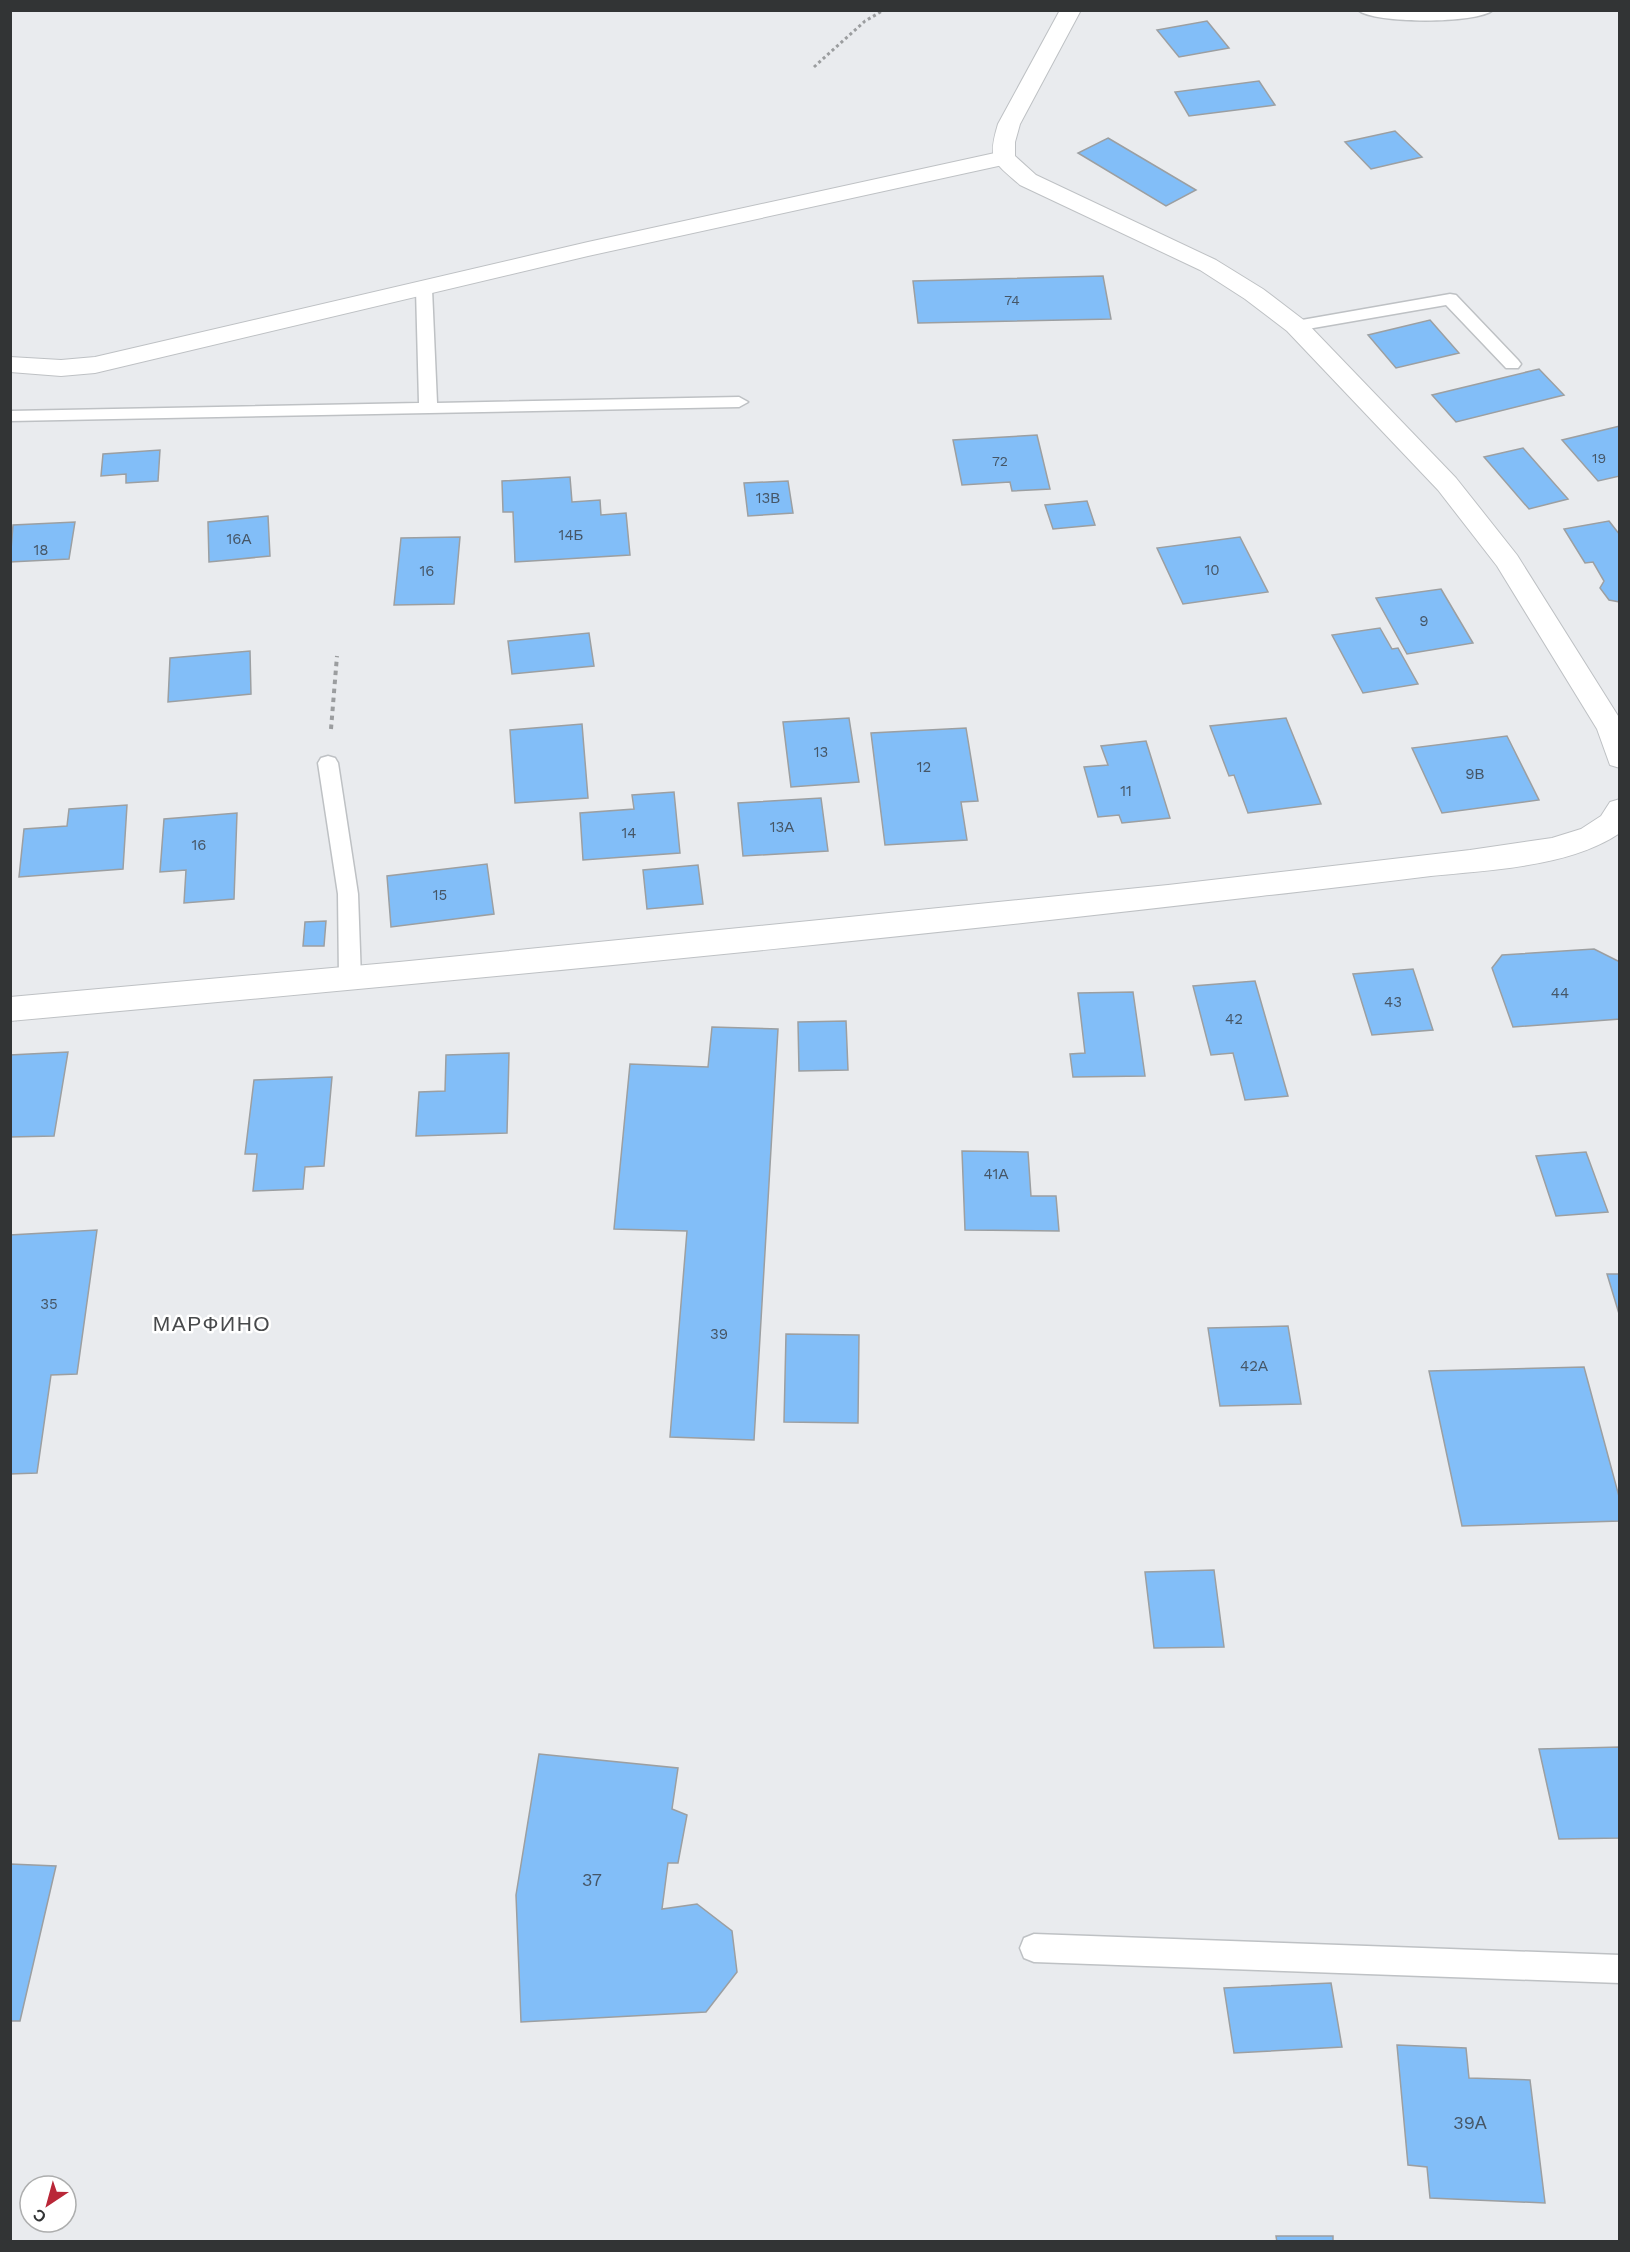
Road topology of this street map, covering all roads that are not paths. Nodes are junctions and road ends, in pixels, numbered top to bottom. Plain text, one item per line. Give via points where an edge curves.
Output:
1 (1071, 10) edge
2 (1365, 10) edge
3 (1486, 10) edge
4 (1004, 158) junction
5 (424, 289) junction
6 (1296, 326) junction
7 (10, 364) edge
8 (1512, 364) dead end
9 (739, 402) dead end
10 (428, 406) junction
11 (10, 416) edge
12 (1620, 758) edge
13 (328, 763) road end
14 (1620, 809) edge
15 (351, 979) junction
16 (10, 1010) edge
17 (1034, 1948) dead end
18 (1620, 1969) edge

1 - 4 street via 1009,124
2 - 3 lane via 1467,15
4 - 5 street
4 - 6 street via 1028,180 1208,265
5 - 7 street via 95,365 61,368
5 - 10 lane
6 - 8 lane via 1450,298
6 - 12 street via 1447,484 1507,561 1611,729
9 - 10 lane
10 - 11 lane
13 - 15 lane via 348,894
14 - 15 street via 1612,823 1592,837 1553,849 1470,861 1168,896
15 - 16 street
17 - 18 lane

